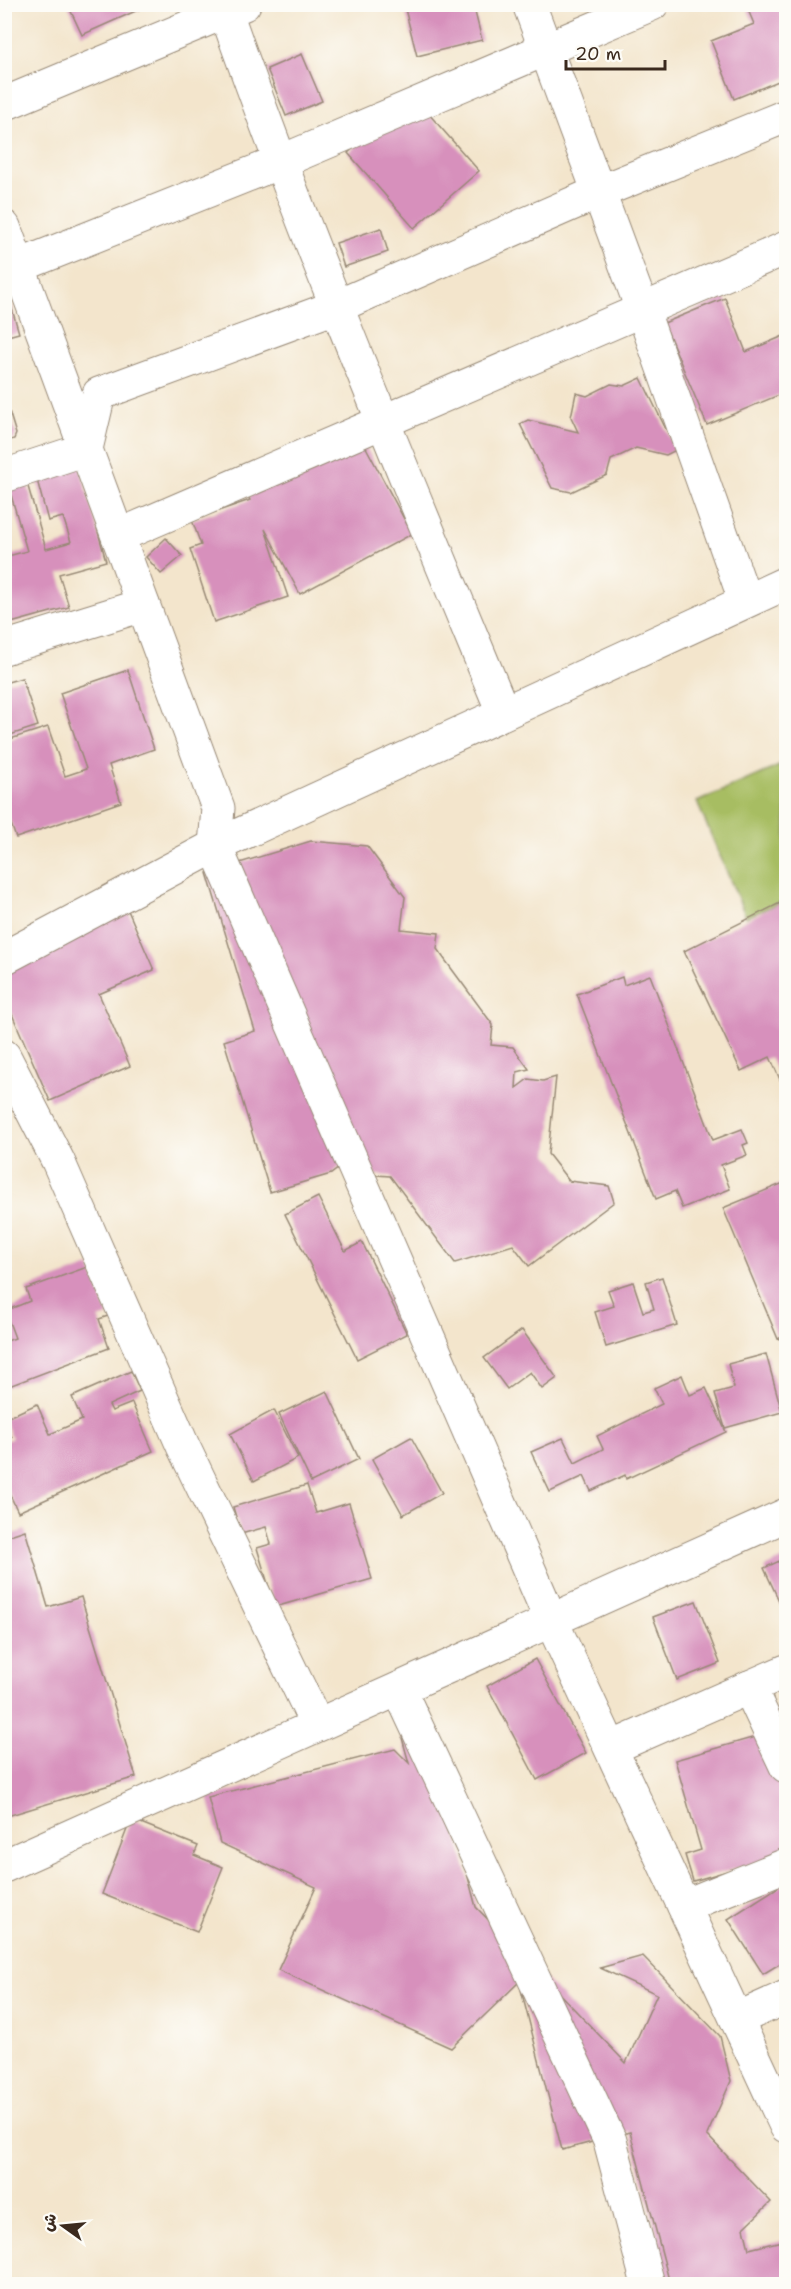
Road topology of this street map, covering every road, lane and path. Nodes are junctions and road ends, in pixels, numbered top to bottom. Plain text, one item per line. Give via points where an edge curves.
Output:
1 (529, 4) edge
2 (652, 4) edge
3 (231, 7) edge
4 (546, 49) junction
5 (4, 104) edge
6 (786, 116) edge
7 (280, 162) junction
8 (598, 192) junction
9 (4, 228) edge
10 (786, 248) edge
11 (12, 269) edge
12 (338, 306) junction
13 (642, 309) junction
14 (383, 423) junction
15 (86, 449) junction
16 (4, 476) edge
17 (118, 536) junction
18 (786, 583) edge
19 (745, 600) junction
20 (143, 605) junction
21 (4, 648) edge
22 (503, 712) junction
23 (215, 846) junction
24 (4, 958) edge
25 (4, 1056) edge
26 (786, 1515) edge
27 (551, 1620) junction
28 (786, 1671) edge
29 (749, 1687) junction
30 (399, 1689) junction
31 (317, 1725) junction
32 (611, 1748) junction
33 (786, 1766) edge
34 (786, 1865) edge
35 (4, 1866) edge
36 (684, 1906) junction
37 (786, 1997) edge
38 (737, 2019) junction
39 (786, 2126) edge
40 (648, 2284) edge

1 - 4 street
2 - 4 street
3 - 5 street
3 - 7 street
4 - 7 street
4 - 8 street
6 - 8 street
7 - 11 street
7 - 12 street
8 - 12 street
8 - 13 street
9 - 11 street
10 - 13 street
11 - 15 street
12 - 14 street
12 - 15 street via 99,394
13 - 14 street
13 - 19 street
14 - 17 street
14 - 22 street
15 - 16 street
15 - 17 street
17 - 20 street
18 - 19 street
19 - 22 street
20 - 21 street
20 - 23 street via 218,808
22 - 23 street
23 - 24 street
23 - 27 street
25 - 31 street via 58,1161 183,1446
26 - 27 street
27 - 30 street
27 - 32 street
28 - 29 street
29 - 32 street
29 - 33 street
30 - 31 street
30 - 40 street via 610,2141
31 - 35 street
32 - 36 street
34 - 36 street
36 - 38 street
37 - 38 street
38 - 39 street

